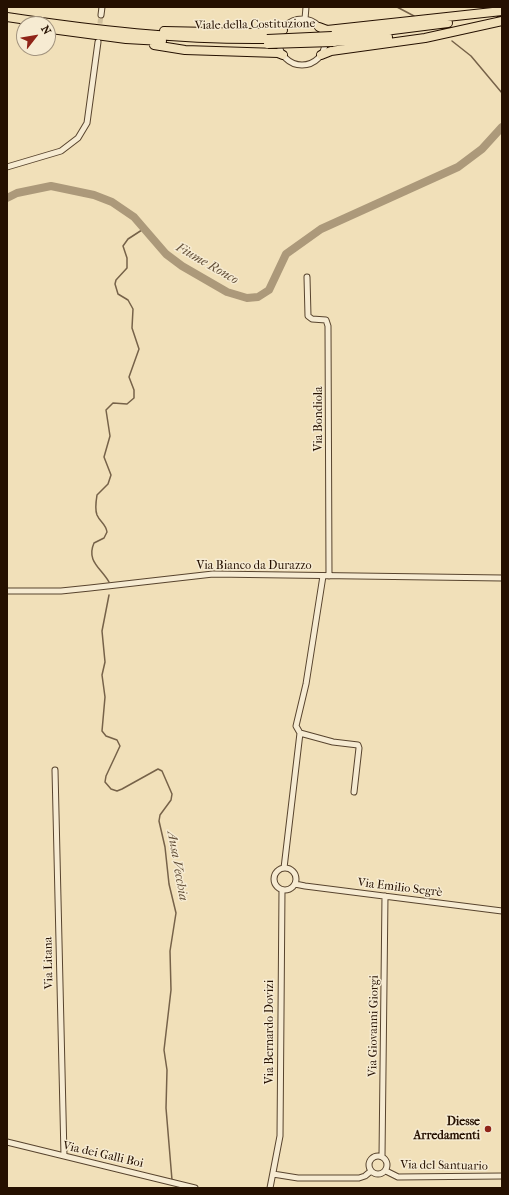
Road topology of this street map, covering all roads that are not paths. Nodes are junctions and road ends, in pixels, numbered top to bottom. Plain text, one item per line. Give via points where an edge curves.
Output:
1 (102, 7) edge
2 (306, 7) edge
3 (502, 12) edge
4 (101, 15) tunnel mouth
5 (7, 17) edge
6 (305, 20) junction
7 (502, 20) edge
8 (319, 27) junction
9 (56, 29) edge
10 (108, 30) junction
11 (283, 30) junction
12 (126, 39) junction
13 (332, 39) junction
14 (98, 42) dead end
15 (268, 42) junction
16 (321, 54) junction
17 (283, 55) junction
18 (7, 167) edge
19 (307, 277) dead end
20 (323, 576) junction
21 (330, 576) junction
22 (502, 578) edge
23 (7, 591) edge
24 (300, 733) junction
25 (55, 770) dead end
26 (354, 792) dead end
27 (284, 868) junction
28 (295, 884) junction
29 (282, 890) junction
30 (385, 896) junction
31 (502, 911) edge
32 (7, 1142) edge
33 (64, 1156) junction
34 (382, 1156) junction
35 (371, 1171) junction
36 (386, 1171) junction
37 (273, 1174) junction
38 (502, 1176) edge
39 (195, 1188) edge
40 (270, 1188) edge

1 - 4 street
2 - 6 street
3 - 8 highway via 327,30
3 - 13 highway, Viale della Costituzione via 417,28
5 - 10 highway, Viale della Costituzione
6 - 8 street
6 - 11 street via 292,21
7 - 13 highway, Viale della Costituzione via 416,33
7 - 16 highway via 437,35
8 - 16 street via 324,41
9 - 12 highway, Viale della Costituzione
10 - 11 highway via 118,28 141,31 258,33
10 - 15 highway, Viale della Costituzione via 212,40
11 - 17 street via 279,42
12 - 15 highway, Viale della Costituzione via 213,44
12 - 17 highway via 185,50 278,52
13 - 15 highway, Viale della Costituzione, bridge
14 - 18 street via 87,123 78,138 61,151
16 - 17 street via 317,59 305,64 293,63
19 - 21 street, Via Bondiola via 308,316 312,319 326,320 328,326
20 - 21 street, Via Bianco da Durazzo
20 - 23 street, Via Bianco da Durazzo via 213,574 76,590
20 - 24 street via 306,684 296,726
21 - 22 street, Via Bianco da Durazzo
24 - 26 street via 333,742 358,745
24 - 27 street
25 - 33 street, Via Litana
27 - 28 street via 293,872
27 - 29 street via 278,870 274,878 276,887
28 - 29 street via 289,890
28 - 30 street, Via Emilio Segrè
29 - 37 street, Via Bernardo Dovizi via 280,1136
30 - 31 street, Via Emilio Segrè
30 - 34 street, Via Giovanni Giorgi
32 - 33 street, Via dei Galli Boi
33 - 39 street, Via dei Galli Boi
34 - 35 street via 376,1156 371,1160
34 - 36 street via 387,1163
35 - 36 street via 379,1174
35 - 37 street via 359,1178 302,1178
36 - 38 street, Via del Santuario via 398,1177
37 - 40 street, Via Bernardo Dovizi

